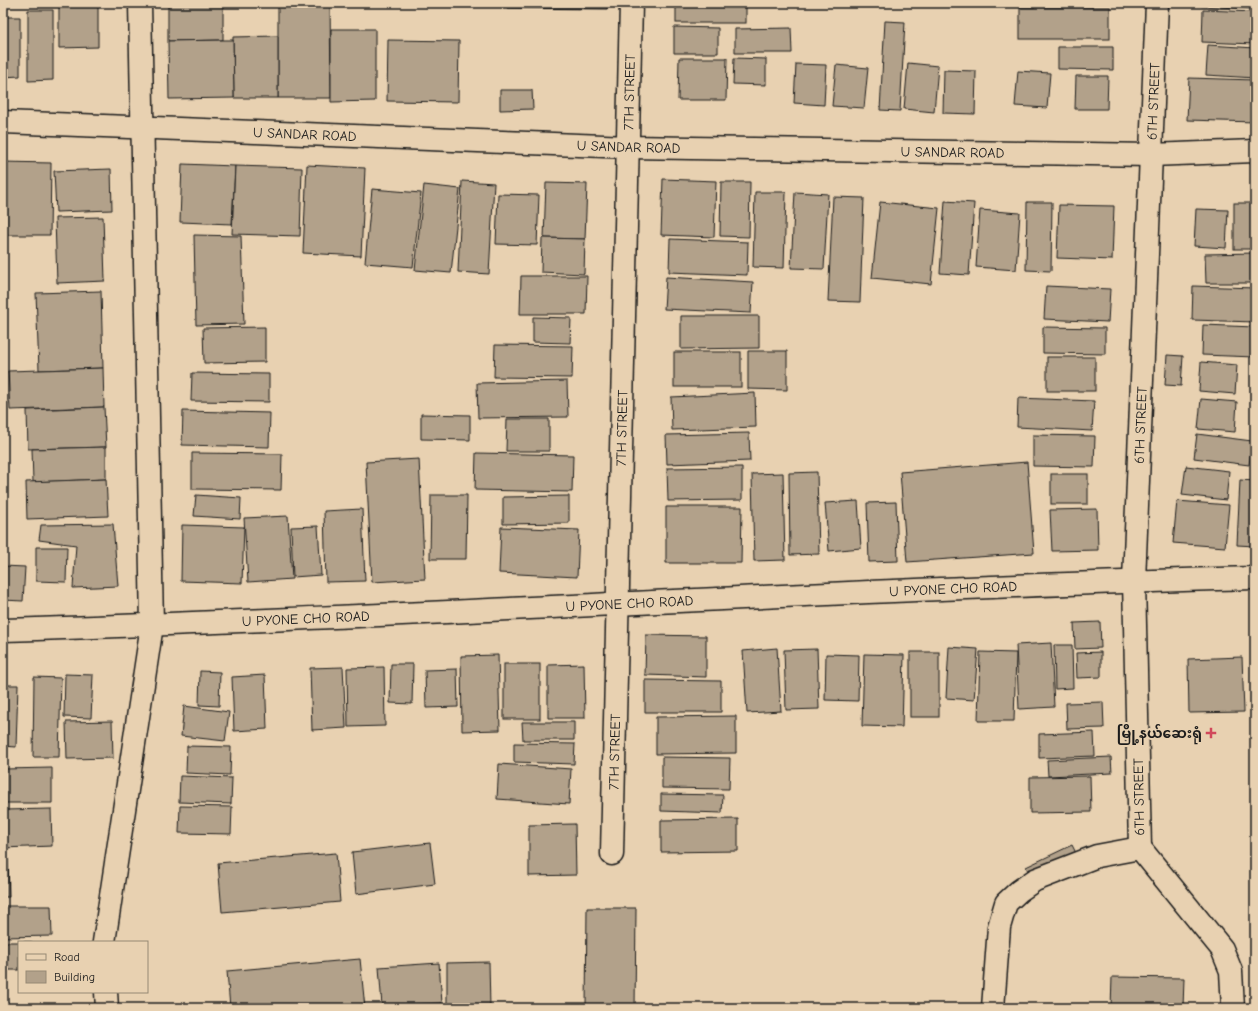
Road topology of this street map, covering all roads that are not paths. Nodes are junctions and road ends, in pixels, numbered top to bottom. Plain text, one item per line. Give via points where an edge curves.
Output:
1 (140, 3) edge
2 (631, 3) edge
3 (1157, 3) edge
4 (3, 122) edge
5 (142, 128) junction
6 (629, 147) junction
7 (1255, 151) edge
8 (1151, 155) junction
9 (1255, 578) edge
10 (1134, 581) junction
11 (618, 603) junction
12 (152, 625) junction
13 (3, 630) edge
14 (1140, 848) junction
15 (612, 854) dead end
16 (104, 941) edge
17 (106, 993) edge
18 (107, 1008) edge
19 (992, 1008) edge
20 (1233, 1008) edge

1 - 5 street
2 - 6 street, 7TH STREET
3 - 8 street, 6TH STREET
4 - 5 street, U SANDAR ROAD
5 - 6 street, U SANDAR ROAD
5 - 12 street
6 - 8 street, U SANDAR ROAD
6 - 11 street, 7TH STREET
7 - 8 street, U SANDAR ROAD
8 - 10 street, 6TH STREET
9 - 10 street, U PYONE CHO ROAD
10 - 11 street, U PYONE CHO ROAD
10 - 14 street, 6TH STREET
11 - 12 street, U PYONE CHO ROAD
11 - 15 street, 7TH STREET
12 - 13 street, U PYONE CHO ROAD
12 - 16 street
14 - 19 street via 1097,856 1035,880 1006,903 999,927
14 - 20 street via 1222,949 1231,971
17 - 18 street

